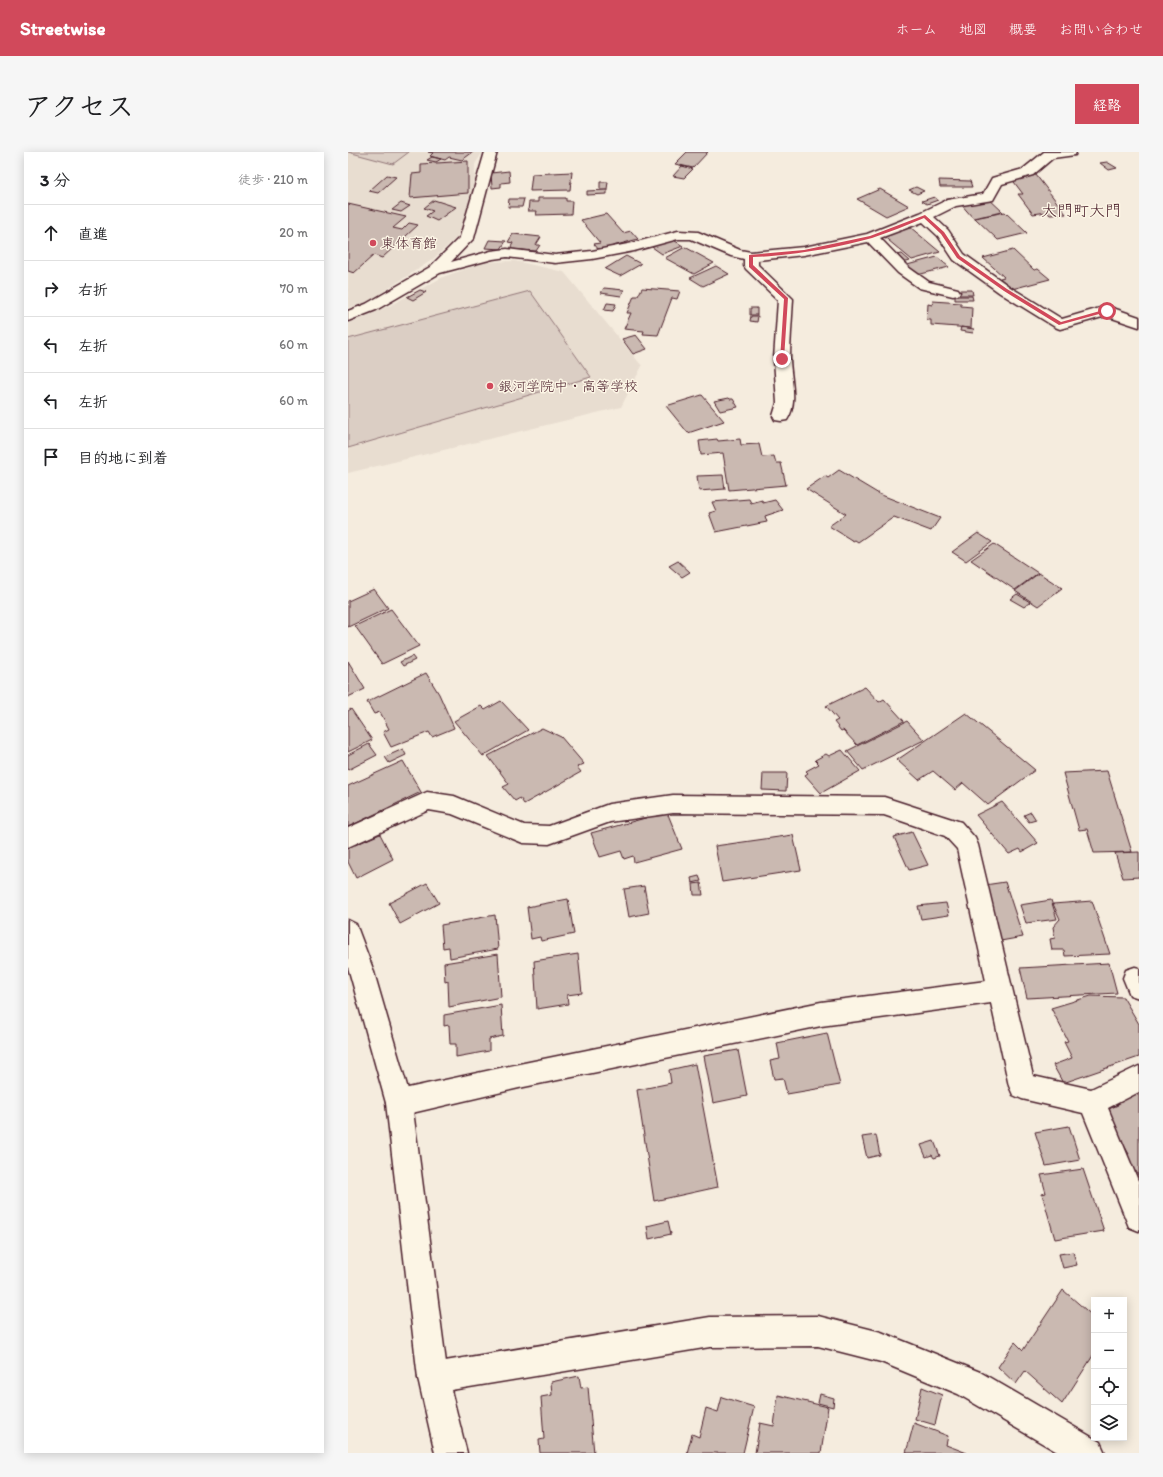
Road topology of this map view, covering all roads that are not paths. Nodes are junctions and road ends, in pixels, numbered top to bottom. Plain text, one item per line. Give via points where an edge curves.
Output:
1 (491, 152) edge
2 (1070, 152) edge
3 (925, 216) junction
4 (871, 237) junction
5 (751, 256) junction
6 (435, 270) junction
7 (953, 292) dead end
8 (348, 316) edge
9 (1139, 322) edge
10 (780, 416) dead end
11 (348, 838) edge
12 (348, 931) edge
13 (355, 972) edge
14 (1000, 990) junction
15 (1139, 1079) edge
16 (1092, 1102) junction
17 (399, 1103) junction
18 (1139, 1217) edge
19 (433, 1378) junction
20 (451, 1453) edge
21 (1089, 1453) edge

1 - 6 street via 467,238
2 - 3 street via 1048,155 1028,172 997,181 988,197 952,204
3 - 4 street
3 - 9 street via 943,233 959,257 1005,290 1060,324 1107,311
4 - 5 street via 804,251
4 - 7 street via 902,270 924,285
5 - 6 street via 736,253 693,235 678,235 592,255 555,259 508,253
5 - 10 street via 750,266 786,298 782,359 785,403
6 - 8 street via 370,307
11 - 14 street via 427,801 454,805 524,834 549,835 609,813 673,804 884,806 953,829 967,845
12 - 13 street
13 - 17 street
14 - 16 street via 1022,1086
14 - 17 street via 821,1014
15 - 16 street
16 - 18 street
17 - 19 street
19 - 20 street
19 - 21 street via 710,1332 818,1331 880,1347 969,1383

